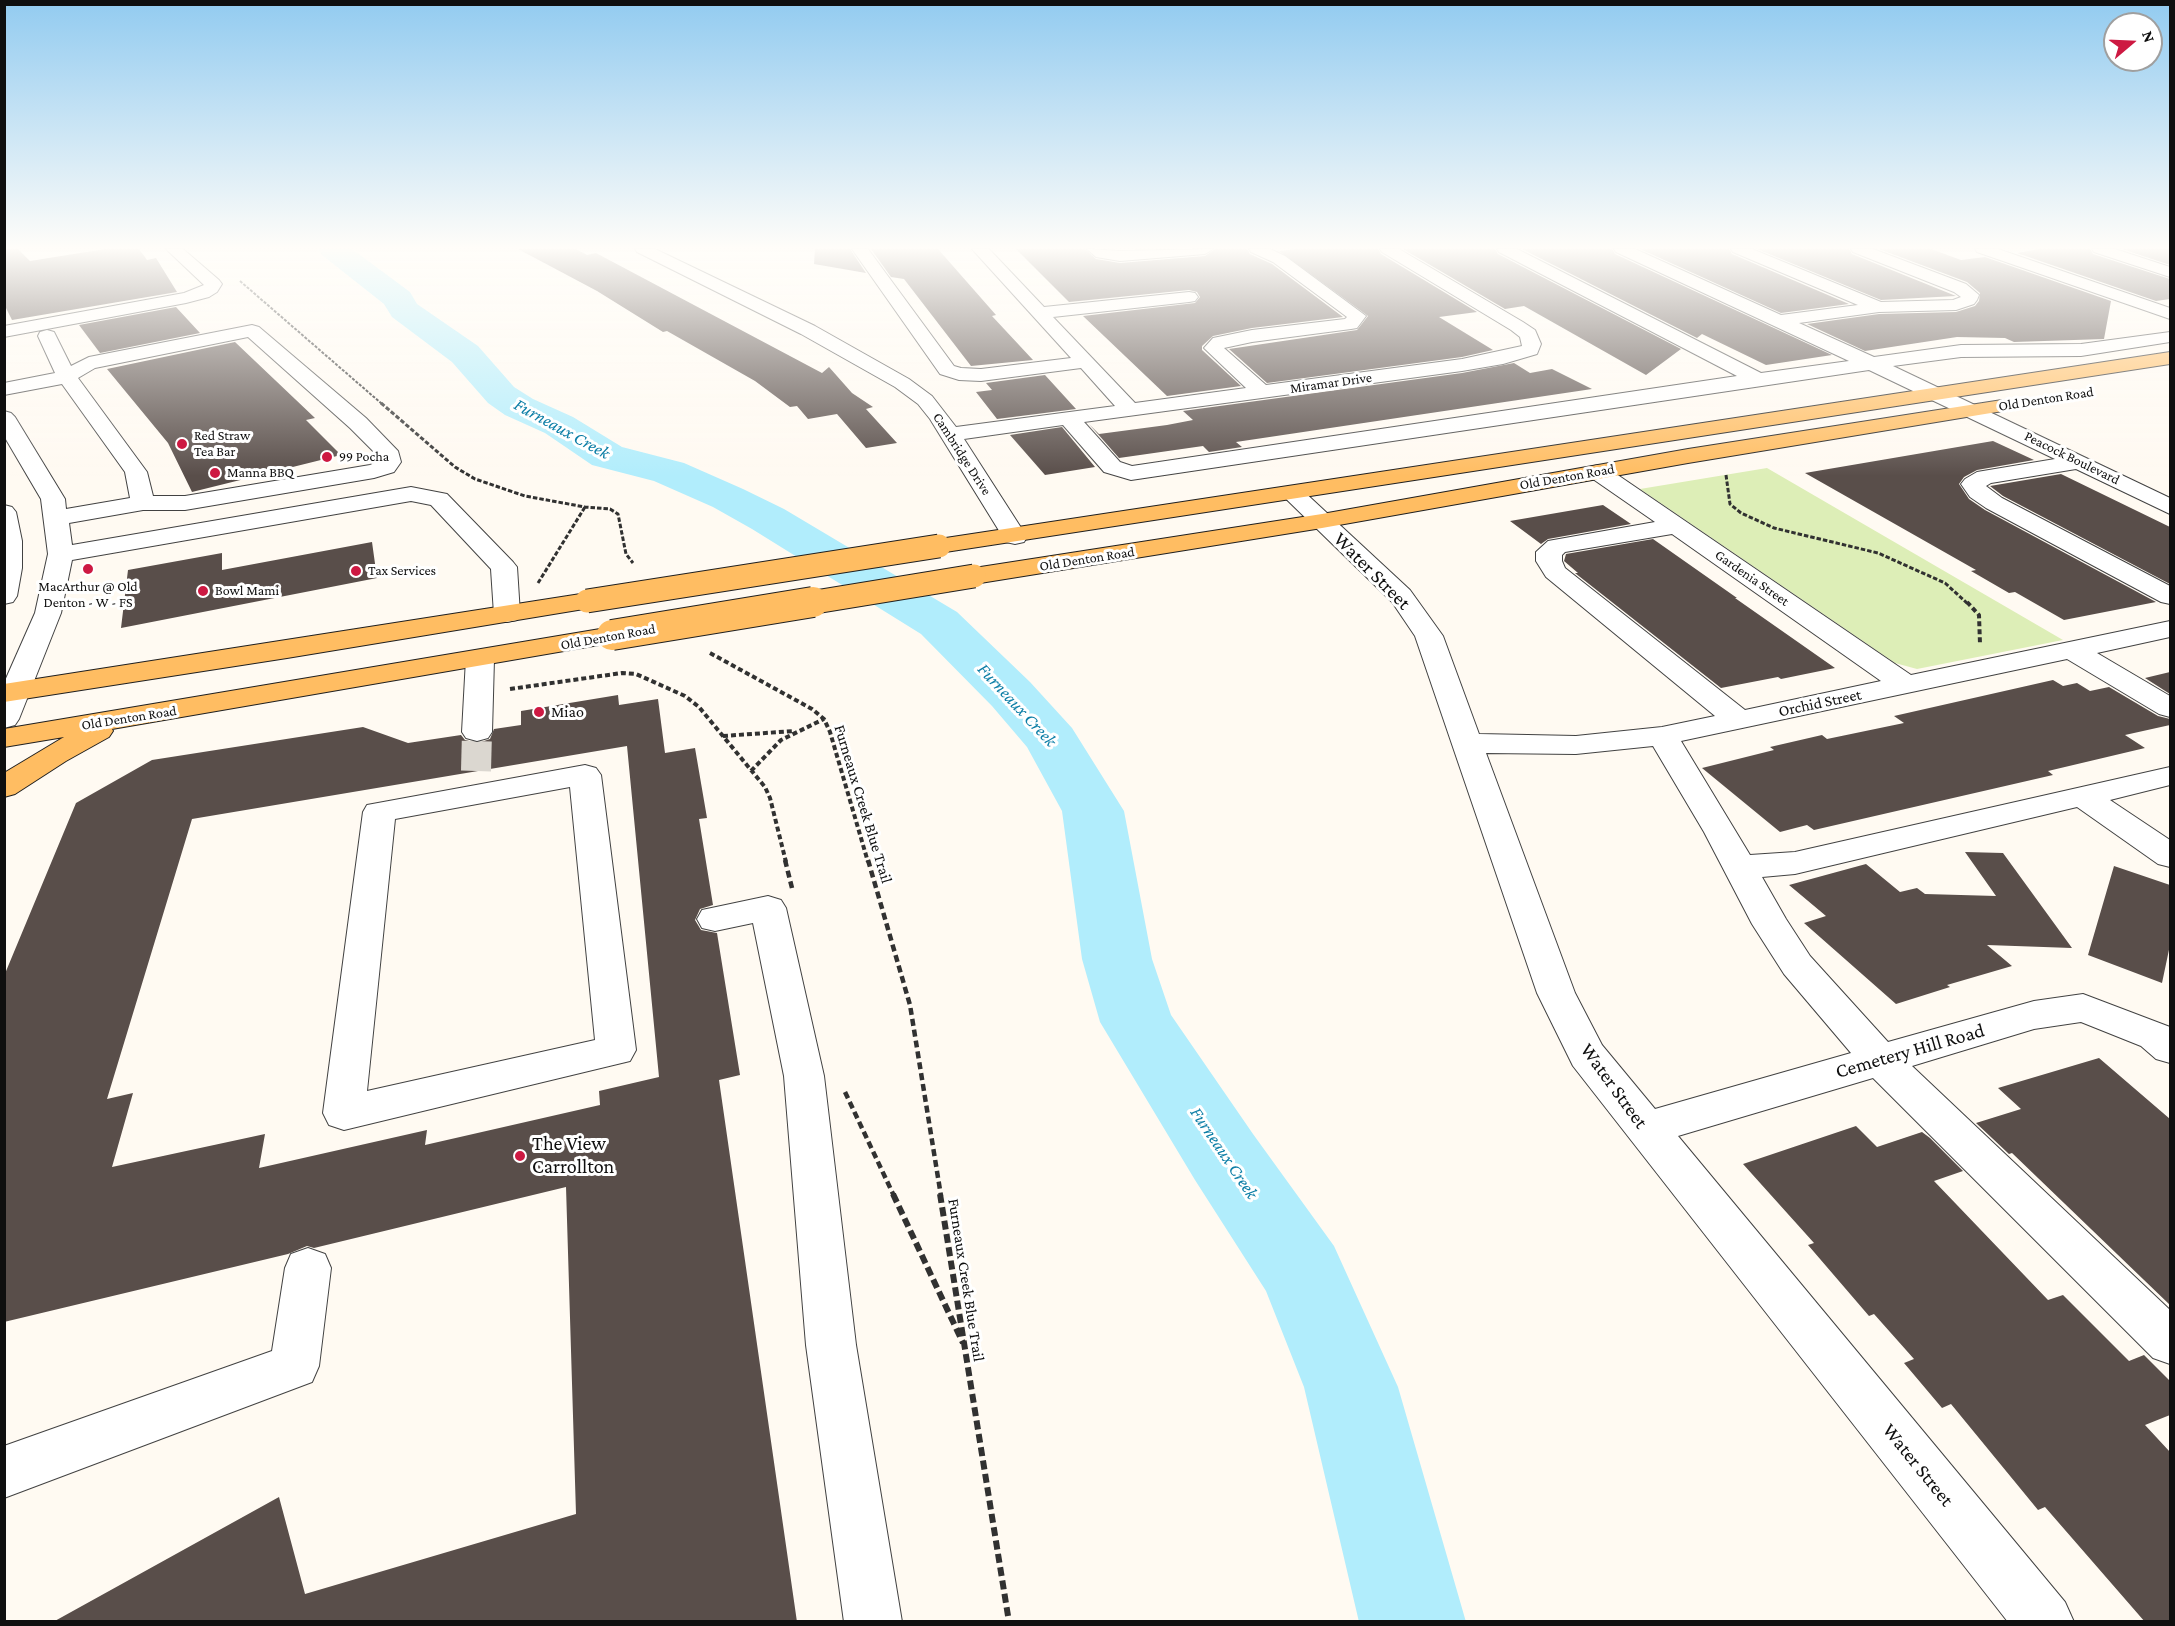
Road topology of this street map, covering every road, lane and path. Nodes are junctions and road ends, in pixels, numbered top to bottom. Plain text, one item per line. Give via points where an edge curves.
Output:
1 (42, 325) edge
2 (74, 325) edge
3 (291, 325) edge
4 (798, 325) edge
5 (915, 325) edge
6 (1053, 325) edge
7 (1344, 325) edge
8 (1515, 325) edge
9 (1653, 325) edge
10 (1785, 325) edge
11 (4, 332) edge
12 (47, 336) junction
13 (2170, 337) edge
14 (4, 344) edge
15 (2170, 357) edge
16 (1086, 362) junction
17 (1869, 363) junction
18 (67, 377) junction
19 (1758, 379) junction
20 (4, 390) edge
21 (1262, 392) junction
22 (1935, 393) junction
23 (2018, 403) dead end
24 (1130, 410) junction
25 (1973, 410) junction
26 (4, 417) edge
27 (1069, 418) junction
28 (951, 434) junction
29 (2080, 462) junction
30 (1729, 469) dead end
31 (1598, 472) junction
32 (1292, 493) junction
33 (143, 503) junction
34 (585, 507) junction
35 (2170, 507) edge
36 (4, 512) edge
37 (57, 518) junction
38 (1322, 521) junction
39 (1677, 526) junction
40 (1015, 537) junction
41 (61, 554) junction
42 (639, 571) dead end
43 (4, 596) edge
44 (2170, 596) edge
45 (507, 614) junction
46 (2170, 629) edge
47 (2072, 650) junction
48 (706, 651) dead end
49 (1976, 651) dead end
50 (480, 659) junction
51 (636, 674) dead end
52 (1906, 685) junction
53 (504, 690) dead end
54 (11, 692) edge
55 (2170, 708) edge
56 (127, 718) junction
57 (4, 719) edge
58 (824, 719) junction
59 (1739, 720) junction
60 (796, 731) junction
61 (477, 732) tunnel mouth
62 (723, 736) dead end
63 (1662, 736) junction
64 (4, 738) edge
65 (1466, 743) junction
66 (752, 771) dead end
67 (2170, 776) edge
68 (541, 782) joint
69 (4, 787) edge
70 (2084, 797) junction
71 (2170, 856) edge
72 (1740, 867) junction
73 (715, 919) dead end
74 (2170, 1048) edge
75 (1880, 1060) junction
76 (1645, 1129) junction
77 (308, 1268) dead end
78 (2170, 1342) edge
79 (4, 1472) edge
80 (873, 1622) edge
81 (1009, 1622) edge
82 (2045, 1622) edge

1 - 11 street
2 - 12 street
3 - 34 path via 455,467 500,489
4 - 28 street, Cambridge Drive via 902,383 925,400
5 - 16 street via 947,370 959,374 981,375
6 - 16 street
7 - 21 street via 1241,338 1220,342 1213,348
8 - 21 street, Miramar Drive via 1528,334 1530,350 1462,365
9 - 19 street
10 - 17 street, Peacock Boulevard
12 - 14 street
12 - 18 street
13 - 17 street via 2081,351 1961,351
15 - 22 main road, Old Denton Road
16 - 24 street
17 - 19 street
17 - 22 street, Peacock Boulevard
18 - 20 street
18 - 33 street via 136,472
18 - 33 street via 88,363 252,331 390,456 386,467 374,471 185,503
19 - 27 street via 1131,473 1112,467
21 - 24 street, Miramar Drive
22 - 25 street, Peacock Boulevard
22 - 32 main road, Old Denton Road
23 - 25 main road, Old Denton Road
24 - 27 street, Miramar Drive
25 - 29 street, Peacock Boulevard
25 - 31 main road, Old Denton Road
26 - 37 street via 53,499
27 - 28 street, Miramar Drive
28 - 40 street, Cambridge Drive
29 - 35 street, Peacock Boulevard
29 - 44 street via 1985,477 1973,484 1994,503
30 - 49 path via 1725,477 1727,495 1730,504 1741,513 1774,528 1878,553 1945,583 1979,615 1981,641
31 - 38 main road, Old Denton Road
31 - 39 street, Gardenia Street
32 - 38 street, Water Street
32 - 40 main road, Old Denton Road
33 - 37 street
34 - 42 path via 618,514 626,554
34 - 45 path via 526,603
36 - 43 street via 10,541
37 - 41 street
38 - 50 main road, Old Denton Road, bridge
38 - 65 street, Water Street via 1401,596 1418,619 1429,636
39 - 52 street, Gardenia Street
39 - 59 street via 1557,546 1549,552 1549,561 1555,572
40 - 45 main road, Old Denton Road, bridge
41 - 45 street via 411,494 439,499 504,567
41 - 54 street via 48,613
45 - 54 main road, Old Denton Road
46 - 47 street, Orchid Street
47 - 52 street, Orchid Street
47 - 55 street
48 - 58 path, Furneaux Creek Blue Trail
50 - 56 main road, Old Denton Road
50 - 61 street
51 - 53 path
52 - 59 street, Orchid Street
54 - 57 street
56 - 64 main road, Old Denton Road
56 - 69 main road via 81,739
58 - 60 path
58 - 81 path, Furneaux Creek Blue Trail via 910,1005
59 - 63 street, Orchid Street
60 - 62 path
60 - 66 path via 781,740
63 - 65 street, Orchid Street via 1576,745
63 - 72 street
65 - 76 street, Water Street via 1556,993 1587,1055
67 - 70 street
68 - 68 street via 379,812 344,1113 616,1050 585,775
70 - 71 street
70 - 72 street via 1795,863
72 - 75 street via 1797,965
73 - 80 street via 768,908 804,1076 831,1345
74 - 75 street, Cemetery Hill Road via 2155,1036 2084,1008 2034,1015
75 - 76 street, Cemetery Hill Road
75 - 78 street
76 - 82 street, Water Street
77 - 79 street via 294,1366

